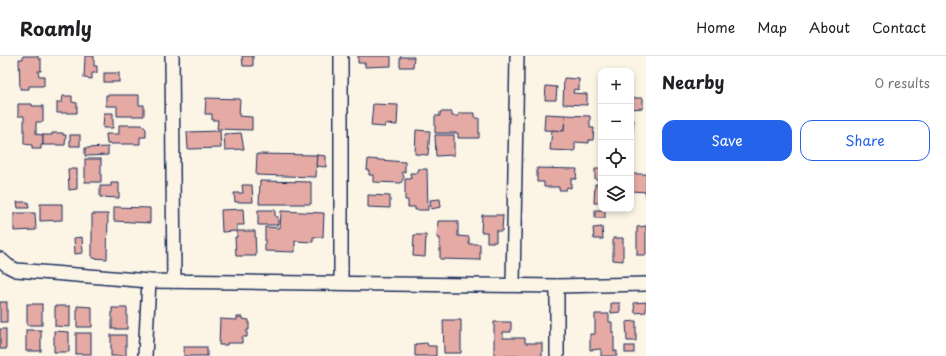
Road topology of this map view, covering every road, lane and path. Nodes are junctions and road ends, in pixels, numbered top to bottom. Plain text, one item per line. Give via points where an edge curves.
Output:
1 (172, 56) edge
2 (341, 56) edge
3 (517, 56) edge
4 (0, 259) edge
5 (149, 281) junction
6 (174, 281) junction
7 (341, 284) junction
8 (646, 284) edge
9 (513, 285) junction
10 (557, 286) junction
11 (145, 356) edge
12 (558, 356) edge

1 - 6 street
2 - 7 street
3 - 9 street
4 - 5 street via 16,270
5 - 6 street
5 - 11 street
6 - 7 street
7 - 9 street
8 - 10 street
9 - 10 street
10 - 12 street

